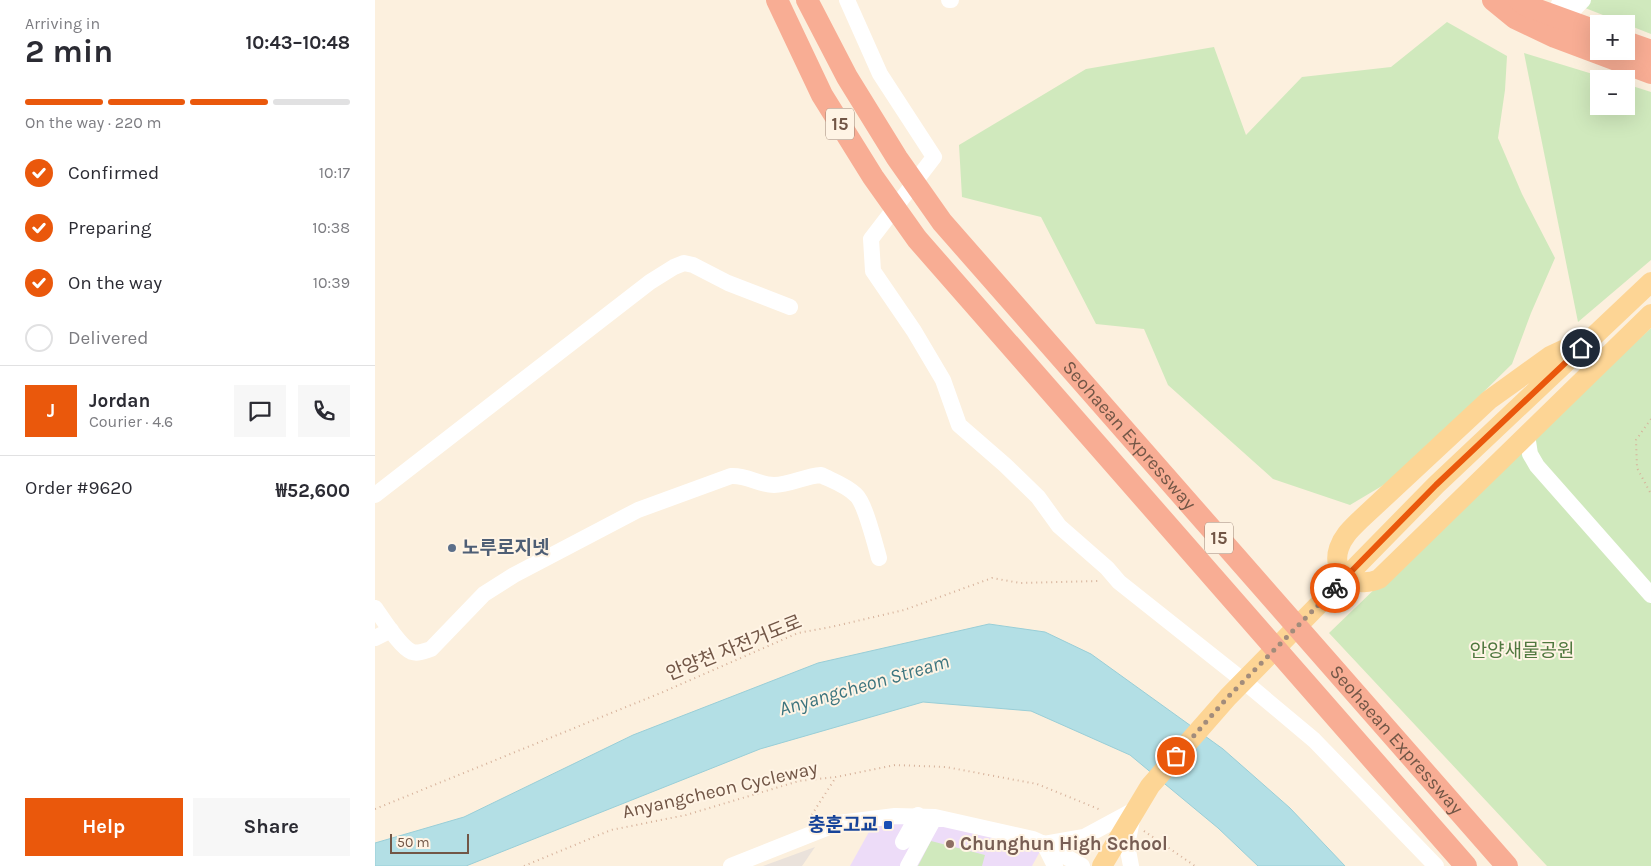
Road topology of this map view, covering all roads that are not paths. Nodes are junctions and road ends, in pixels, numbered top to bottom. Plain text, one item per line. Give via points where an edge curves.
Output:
1 (777, 0) edge
2 (807, 0) edge
3 (847, 0) edge
4 (1493, 0) edge
5 (1519, 0) edge
6 (1583, 0) edge
7 (1559, 4) dead end
8 (1590, 29) edge
9 (1635, 45) edge
10 (1651, 51) edge
11 (1651, 73) edge
12 (1651, 282) edge
13 (790, 307) dead end
14 (1651, 314) edge
15 (1593, 336) junction
16 (1527, 435) junction
17 (1509, 453) junction
18 (1537, 466) junction
19 (375, 496) edge
20 (879, 558) dead end
21 (1651, 595) edge
22 (375, 608) edge
23 (391, 630) junction
24 (375, 638) edge
25 (1134, 810) junction
26 (918, 815) junction
27 (935, 817) junction
28 (903, 842) dead end
29 (1044, 844) junction
30 (1502, 860) edge
31 (731, 866) edge
32 (908, 866) edge
33 (1055, 866) edge
34 (1082, 866) edge
35 (1102, 866) edge
36 (1131, 866) edge
37 (1436, 866) edge
38 (1467, 866) edge

1 - 38 highway, Seohaean Expressway / 15 via 821,94 917,239
2 - 30 highway, Seohaean Expressway / 15 via 847,77 897,158 942,222
3 - 37 street via 880,74 934,156 871,238 873,271 943,380 959,425 1038,497 1059,526 1119,582 1314,740
4 - 11 highway via 1515,18 1555,37
5 - 8 highway via 1527,6
6 - 7 street via 1575,8
9 - 10 highway
12 - 15 main road
13 - 19 street via 728,283 693,264 674,266
14 - 16 main road
15 - 17 main road via 1549,356 1489,400 1344,536 1338,550 1340,570 1358,582 1370,583 1379,579
15 - 25 main road via 1436,485 1228,697 1149,786
16 - 17 main road
16 - 18 street
17 - 18 street
18 - 21 street
20 - 23 street via 858,496 848,488 821,475 777,486 731,476 638,510 514,575 484,594 431,648 413,652
22 - 23 street
23 - 24 street
25 - 29 street via 1084,837
25 - 35 main road
25 - 36 street via 1127,844
26 - 27 street
26 - 28 street
26 - 31 street via 839,823
27 - 29 street via 1002,831
27 - 32 street
29 - 33 street
29 - 34 street

